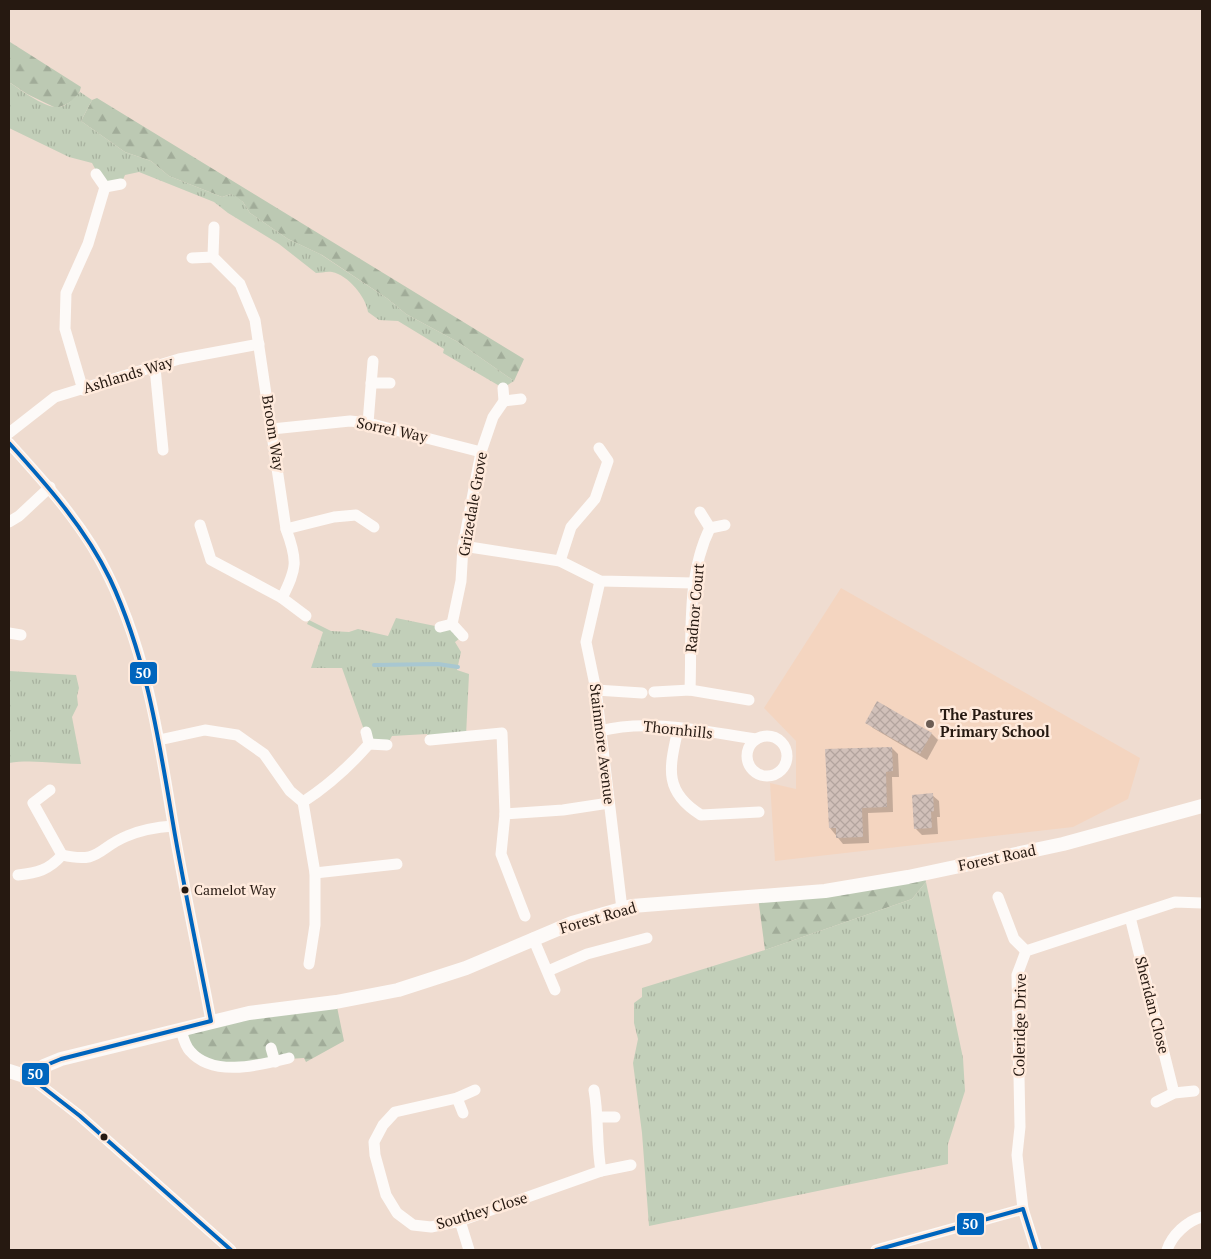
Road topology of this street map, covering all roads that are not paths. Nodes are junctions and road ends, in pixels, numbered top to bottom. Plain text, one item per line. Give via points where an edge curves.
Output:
1 (96, 174) dead end
2 (121, 184) dead end
3 (105, 187) junction
4 (214, 227) dead end
5 (213, 257) junction
6 (192, 258) dead end
7 (259, 344) junction
8 (373, 361) dead end
9 (155, 368) junction
10 (372, 383) junction
11 (390, 383) dead end
12 (503, 388) dead end
13 (83, 390) junction
14 (521, 399) dead end
15 (504, 401) junction
16 (368, 423) junction
17 (272, 428) junction
18 (9, 433) edge
19 (9, 443) edge
20 (599, 448) dead end
21 (163, 450) dead end
22 (481, 452) junction
23 (50, 487) junction
24 (700, 512) dead end
25 (9, 522) edge
26 (200, 525) dead end
27 (726, 525) dead end
28 (374, 528) dead end
29 (710, 528) junction
30 (286, 529) junction
31 (463, 546) junction
32 (560, 561) junction
33 (600, 581) junction
34 (694, 583) junction
35 (282, 598) junction
36 (306, 616) dead end
37 (452, 624) junction
38 (440, 627) dead end
39 (9, 633) edge
40 (21, 635) dead end
41 (463, 636) dead end
42 (596, 690) junction
43 (690, 690) junction
44 (654, 692) dead end
45 (642, 693) dead end
46 (749, 700) dead end
47 (678, 729) junction
48 (600, 731) junction
49 (366, 732) dead end
50 (756, 739) dead end
51 (159, 740) junction
52 (430, 740) dead end
53 (370, 744) junction
54 (387, 745) dead end
55 (50, 790) dead end
56 (303, 802) junction
57 (609, 803) junction
58 (1202, 806) edge
59 (759, 812) dead end
60 (505, 814) junction
61 (173, 826) junction
62 (62, 855) junction
63 (396, 864) dead end
64 (314, 873) junction
65 (18, 875) dead end
66 (998, 897) dead end
67 (1202, 902) edge
68 (622, 909) junction
69 (525, 916) dead end
70 (1130, 917) junction
71 (533, 938) junction
72 (647, 938) dead end
73 (1026, 952) junction
74 (309, 964) dead end
75 (548, 971) junction
76 (555, 990) dead end
77 (212, 1021) junction
78 (181, 1030) junction
79 (271, 1048) dead end
80 (289, 1058) dead end
81 (275, 1062) junction
82 (9, 1071) edge
83 (31, 1078) junction
84 (475, 1090) dead end
85 (594, 1090) dead end
86 (1194, 1091) dead end
87 (1174, 1093) junction
88 (456, 1098) junction
89 (1156, 1102) dead end
90 (462, 1113) dead end
91 (615, 1116) dead end
92 (599, 1117) junction
93 (630, 1165) dead end
94 (601, 1171) junction
95 (1023, 1209) junction
96 (1202, 1217) edge
97 (460, 1220) junction
98 (230, 1250) edge
99 (469, 1250) edge
100 (876, 1250) edge
101 (1036, 1250) edge
102 (1168, 1250) edge

1 - 3 street
2 - 3 street
3 - 13 street via 88,244 66,293 65,329
4 - 5 street
5 - 6 street
5 - 7 street, Broom Way via 240,284 255,320
7 - 9 street, Ashlands Way via 179,359
7 - 17 street, Broom Way
8 - 10 street
9 - 13 street, Ashlands Way
9 - 21 street
10 - 11 street
10 - 16 street
12 - 15 street
13 - 18 street, Ashlands Way via 55,397
14 - 15 street
15 - 22 street, Grizedale Grove via 493,417
16 - 17 street, Sorrel Way via 350,421
16 - 22 street, Sorrel Way
17 - 30 street, Broom Way
19 - 23 street
20 - 32 street via 608,461 595,499 571,527
22 - 31 street, Grizedale Grove
23 - 25 street via 20,516
23 - 51 street via 92,547 118,598 138,649
24 - 29 street
26 - 35 street via 211,560
27 - 29 street
28 - 30 street via 356,515
29 - 34 street, Radnor Court via 702,544
30 - 35 street, Broom Way via 294,551 294,574
31 - 32 street
31 - 37 street, Grizedale Grove via 462,582
32 - 33 street
33 - 34 street
33 - 42 street, Stainmore Avenue via 586,642
34 - 43 street, Radnor Court
35 - 36 street
37 - 38 street
37 - 41 street
39 - 40 street
42 - 45 street
42 - 48 street, Stainmore Avenue
43 - 44 street
43 - 46 street
47 - 48 street, Thornhills via 619,726
47 - 50 street, Thornhills
47 - 59 street via 670,769 673,786 685,800 702,814
48 - 57 street, Stainmore Avenue
49 - 53 street
51 - 56 street via 205,730 237,735 264,754 290,791
51 - 61 street
52 - 60 street via 502,733
53 - 54 street
53 - 56 street via 338,778
55 - 62 street via 34,803
56 - 64 street
57 - 60 street
57 - 68 street, Stainmore Avenue
58 - 68 street, Forest Road via 1063,844 908,877 825,891
60 - 69 street via 501,854
61 - 62 street via 126,836 94,857 79,859
61 - 77 street
62 - 65 street via 40,872
63 - 64 street
64 - 74 street via 315,925
66 - 73 street via 1014,939
67 - 70 street, Coleridge Drive via 1174,902
68 - 71 street, Forest Road
70 - 73 street, Coleridge Drive
70 - 87 street, Sheridan Close
71 - 75 street
71 - 77 street, Forest Road via 466,968 398,990
72 - 75 street via 587,954
73 - 95 street, Coleridge Drive via 1017,975 1020,1127 1017,1155
75 - 76 street
77 - 78 street, Forest Road
78 - 81 street via 189,1051 202,1061 247,1068
78 - 83 street, Forest Road via 60,1060 44,1066
79 - 81 street
80 - 81 street
82 - 83 street
83 - 98 street via 80,1116
84 - 88 street, Southey Close
85 - 92 street
86 - 87 street
87 - 89 street
88 - 90 street
88 - 97 street, Southey Close via 395,1112 383,1124 374,1142 386,1195 397,1213 413,1225 431,1227
91 - 92 street
92 - 94 street via 596,1137
93 - 94 street, Southey Close
94 - 97 street, Southey Close
95 - 100 street
95 - 101 street, Coleridge Drive
96 - 102 street via 1192,1219 1170,1240
97 - 99 street

